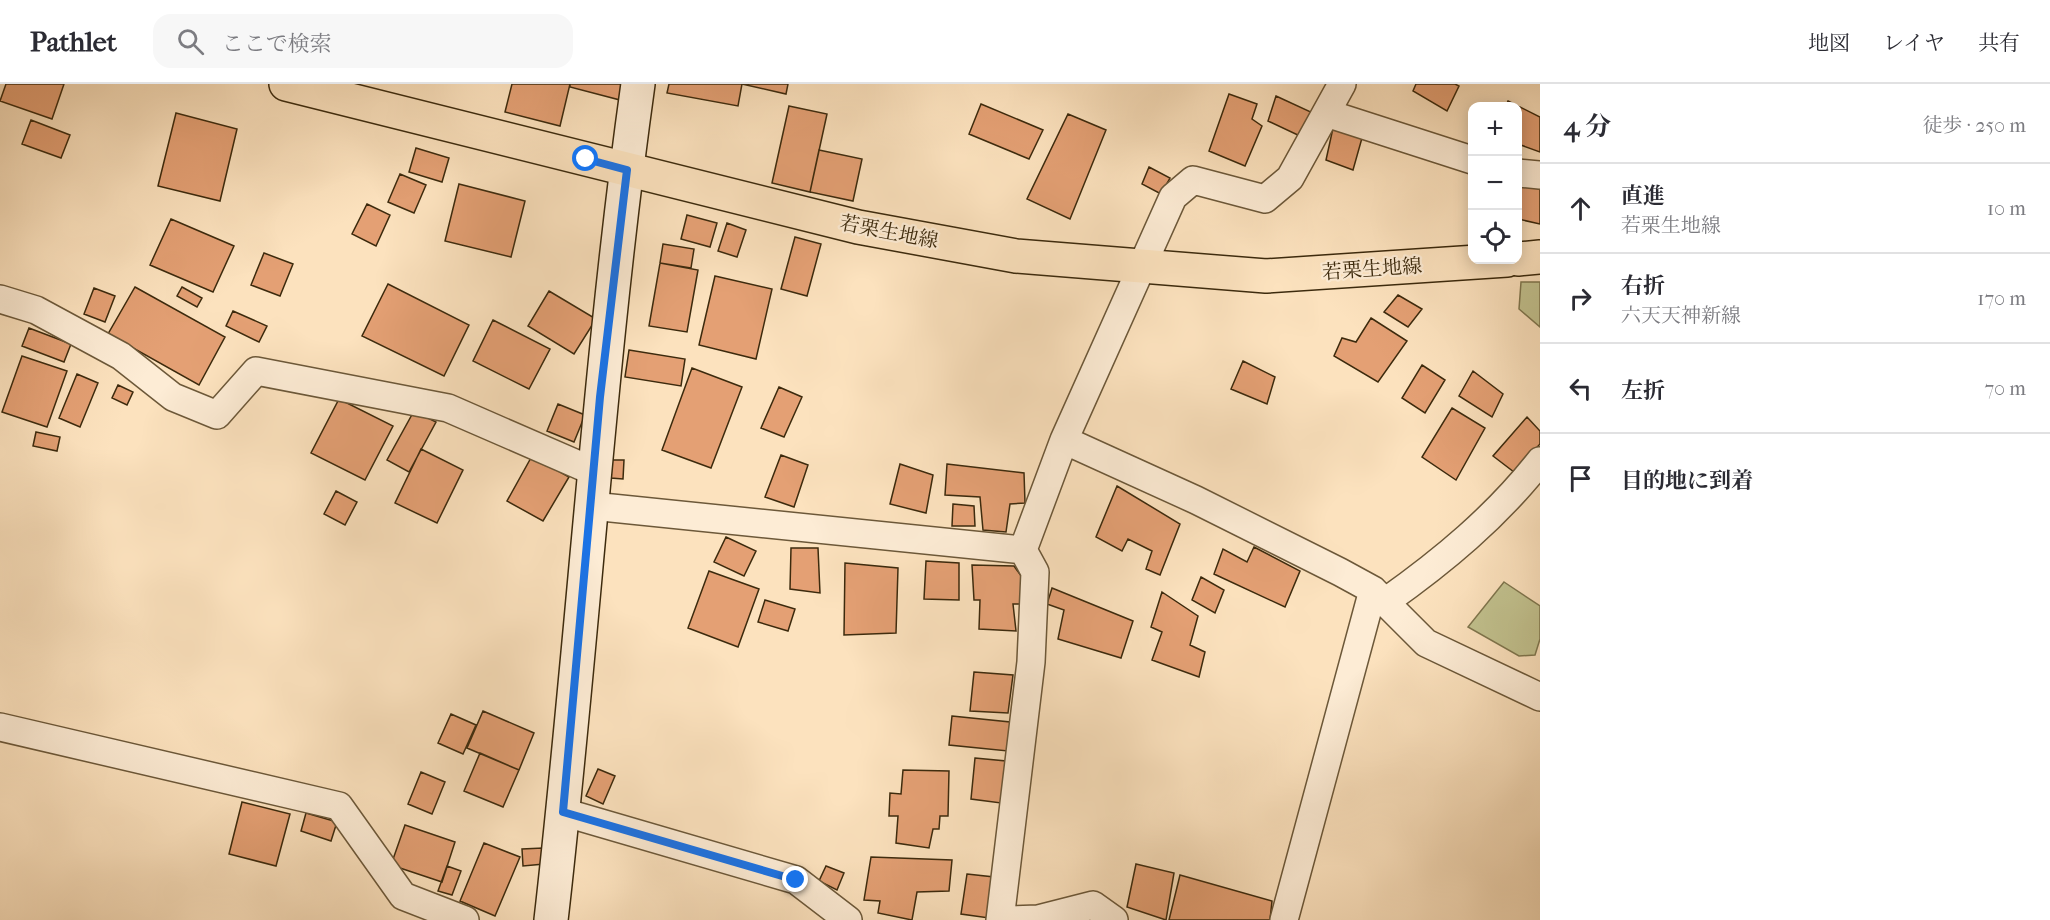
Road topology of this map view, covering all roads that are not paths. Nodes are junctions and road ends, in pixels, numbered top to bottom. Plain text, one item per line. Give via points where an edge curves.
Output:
1 (286, 84) edge
2 (638, 84) edge
3 (1342, 84) edge
4 (1326, 113) junction
5 (1468, 158) edge
6 (627, 170) junction
7 (1522, 173) edge
8 (1540, 175) edge
9 (1540, 257) edge
10 (1522, 259) edge
11 (1468, 263) edge
12 (1140, 267) junction
13 (0, 299) edge
14 (1064, 440) junction
15 (1540, 461) edge
16 (595, 472) junction
17 (592, 506) junction
18 (1023, 550) junction
19 (1379, 596) junction
20 (1540, 697) edge
21 (0, 727) edge
22 (563, 812) junction
23 (465, 920) edge
24 (551, 920) edge
25 (848, 920) edge
26 (1000, 920) edge
27 (1010, 920) edge
28 (1114, 920) edge
29 (1284, 920) edge

1 - 6 main road, 若栗生地線
2 - 6 main road
3 - 4 street
4 - 5 street
4 - 12 street via 1290,178 1265,199 1193,180 1173,197
6 - 12 main road, 若栗生地線 via 858,227 1016,256
6 - 16 main road
7 - 8 street
9 - 10 main road
11 - 12 main road, 若栗生地線 via 1266,276
12 - 14 street
13 - 16 street via 36,310 121,356 173,397 217,416 256,371 448,408
14 - 18 street
14 - 19 street via 1196,500
15 - 19 street via 1519,488 1436,566
16 - 17 main road
17 - 18 street
17 - 22 main road
18 - 26 street via 1035,572 1031,662
19 - 20 street via 1426,643
19 - 29 street
21 - 23 street via 339,806 403,896
22 - 24 main road
22 - 25 street via 796,880
27 - 28 street via 1038,919 1093,905

